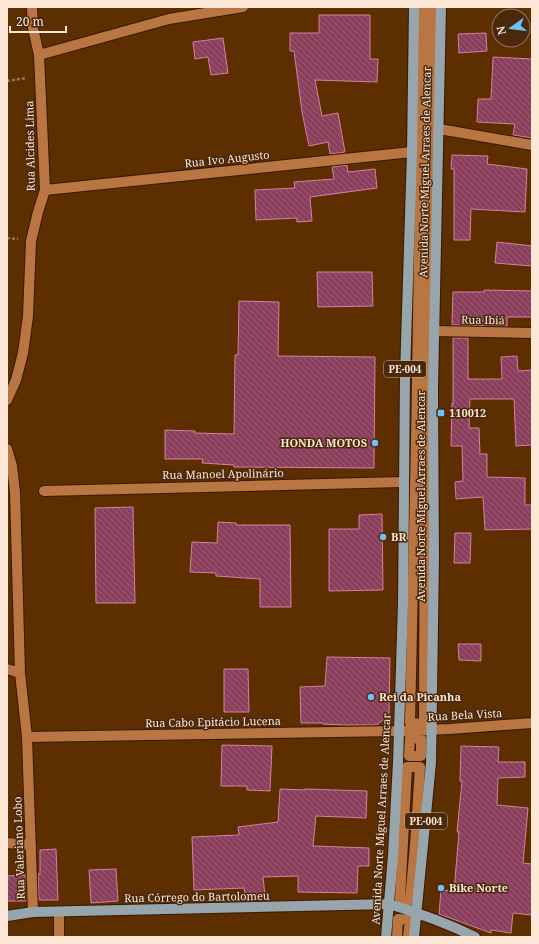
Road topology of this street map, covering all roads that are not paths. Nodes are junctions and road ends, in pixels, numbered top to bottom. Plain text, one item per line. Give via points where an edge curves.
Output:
1 (32, 7) edge
2 (243, 7) edge
3 (414, 7) edge
4 (424, 7) edge
5 (433, 7) edge
6 (441, 7) edge
7 (39, 55) junction
8 (439, 129) junction
9 (532, 145) edge
10 (412, 152) junction
11 (45, 190) junction
12 (434, 331) junction
13 (532, 333) edge
14 (7, 400) edge
15 (7, 449) edge
16 (9, 467) edge
17 (403, 482) junction
18 (44, 490) dead end
19 (7, 670) edge
20 (20, 673) junction
21 (532, 723) edge
22 (432, 730) junction
23 (399, 731) junction
24 (27, 738) junction
25 (407, 767) joint
26 (7, 842) edge
27 (31, 845) junction
28 (389, 904) junction
29 (33, 912) junction
30 (59, 912) junction
31 (417, 912) junction
32 (7, 916) edge
33 (59, 937) edge
34 (386, 937) edge
35 (397, 937) edge
36 (408, 937) edge
37 (414, 937) edge
38 (475, 937) edge

1 - 7 street, Rua Alcides Lima via 33,28
2 - 7 street via 169,19
3 - 10 main road, Avenida Norte Miguel Arraes de Alencar / PE-004
4 - 5 street via 410,723 424,724 425,390
6 - 8 main road, Avenida Norte Miguel Arraes de Alencar / PE-004
7 - 11 street, Rua Alcides Lima
8 - 9 street
8 - 12 main road, Avenida Norte Miguel Arraes de Alencar / PE-004
10 - 11 street, Rua Ivo Augusto
10 - 17 main road, Avenida Norte Miguel Arraes de Alencar / PE-004
11 - 14 street, Rua Alcides Lima via 31,241 28,316 23,353 16,380
12 - 13 street, Rua Ibiá
12 - 22 main road, Avenida Norte Miguel Arraes de Alencar / PE-004
15 - 16 street, Rua Valeriano Lobo
16 - 20 street, Rua Valeriano Lobo via 15,492
17 - 18 street, Rua Manoel Apolinário
17 - 23 main road, Avenida Norte Miguel Arraes de Alencar / PE-004
19 - 20 street
20 - 24 street, Rua Valeriano Lobo
21 - 22 street, Rua Bela Vista
22 - 23 street, Rua Bela Vista
22 - 31 main road, Avenida Norte Miguel Arraes de Alencar / PE-004
23 - 24 street, Rua Cabo Epitácio Lucena
23 - 28 main road, Avenida Norte Miguel Arraes de Alencar / PE-004
24 - 27 street, Rua Valeriano Lobo
25 - 25 street via 420,767 410,901 400,899
26 - 27 street
27 - 29 street, Rua Valeriano Lobo
28 - 30 main road, Rua Córrego do Bartolomeu
28 - 31 main road, Rua Córrego do Bartolomeu
28 - 34 main road, Avenida Norte Miguel Arraes de Alencar / PE-004
29 - 30 main road, Rua Córrego do Bartolomeu
29 - 32 main road, Rua Córrego do Bartolomeu
30 - 33 street
31 - 37 main road, Avenida Norte Miguel Arraes de Alencar / PE-004
31 - 38 main road, Rua Córrego do Bartolomeu
35 - 36 street via 398,919 410,920

